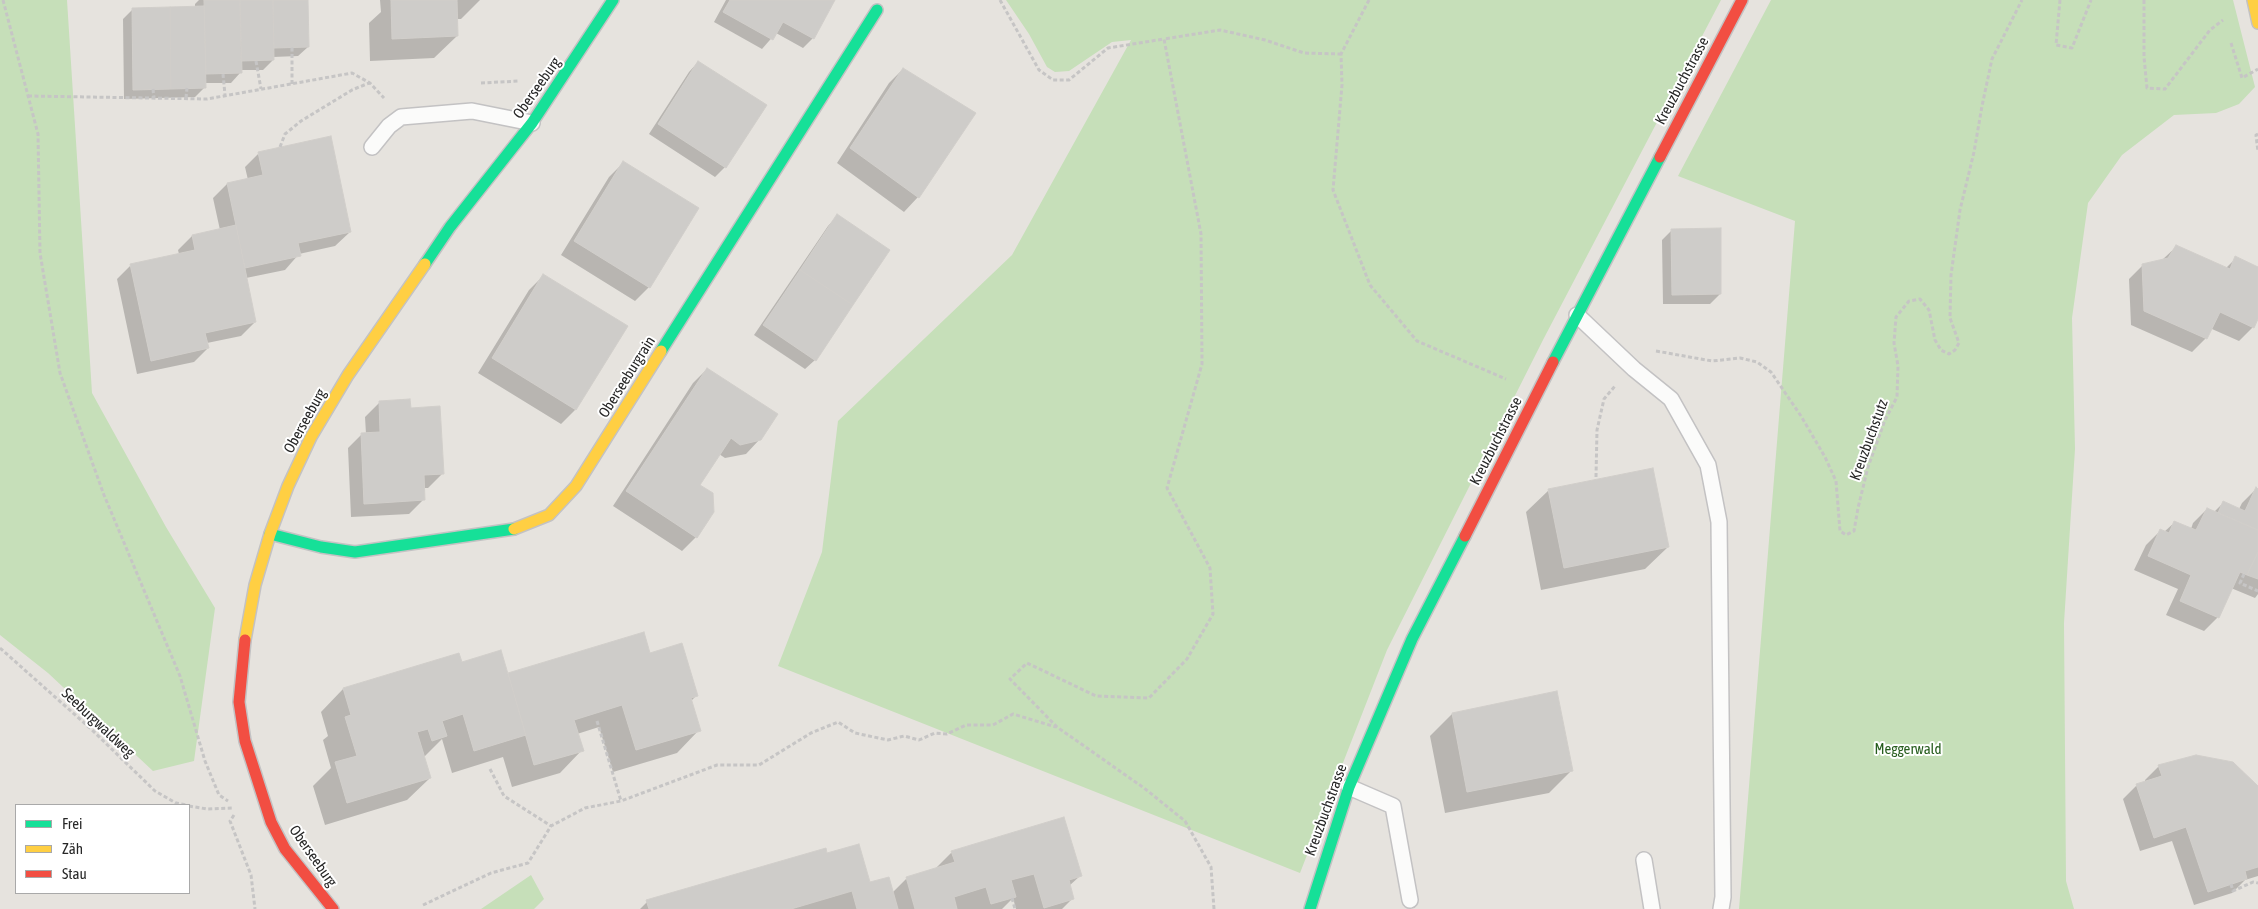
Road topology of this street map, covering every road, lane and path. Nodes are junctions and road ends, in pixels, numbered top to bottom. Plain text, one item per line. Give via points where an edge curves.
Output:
1 (3, 0) edge
2 (613, 0) edge
3 (1000, 0) edge
4 (1369, 0) edge
5 (1742, 0) edge
6 (2022, 0) edge
7 (2060, 0) edge
8 (2091, 0) edge
9 (2144, 0) edge
10 (2253, 0) edge
11 (877, 10) dead end
12 (2258, 23) edge
13 (2226, 28) dead end
14 (2229, 36) dead end
15 (1164, 38) junction
16 (292, 48) dead end
17 (1341, 54) junction
18 (256, 61) dead end
19 (2258, 69) edge
20 (223, 74) dead end
21 (370, 83) junction
22 (292, 84) junction
23 (188, 88) dead end
24 (153, 89) dead end
25 (261, 89) junction
26 (224, 95) junction
27 (28, 96) junction
28 (154, 98) junction
29 (186, 98) junction
30 (401, 117) junction
31 (532, 123) junction
32 (2258, 134) edge
33 (280, 147) dead end
34 (372, 147) dead end
35 (2258, 152) edge
36 (1577, 315) junction
37 (1651, 350) dead end
38 (1512, 381) dead end
39 (1612, 389) dead end
40 (1596, 477) dead end
41 (270, 534) junction
42 (2244, 574) dead end
43 (2258, 591) edge
44 (0, 648) edge
45 (597, 721) dead end
46 (1057, 727) junction
47 (490, 769) dead end
48 (1349, 787) junction
49 (621, 801) junction
50 (182, 804) edge
51 (190, 805) edge
52 (238, 808) junction
53 (551, 826) junction
54 (1644, 860) dead end
55 (2258, 883) edge
56 (2231, 884) dead end
57 (1012, 898) dead end
58 (1410, 900) dead end
59 (423, 905) dead end
60 (255, 909) edge
61 (333, 909) edge
62 (1015, 909) edge
63 (1214, 909) edge
64 (1310, 909) edge
65 (1652, 909) edge
66 (1721, 909) edge

1 - 27 path
2 - 31 street, Oberseeburg
3 - 15 path via 1039,70 1053,80 1069,80 1108,48
4 - 17 path
5 - 36 street, Kreuzbuchstrasse
6 - 37 path, Kreuzbuchstutz via 1992,60 1960,210 1951,275 1950,318 1959,343 1948,354 1941,350 1929,310 1920,298 1909,301 1896,317 1896,397 1868,467 1854,531 1846,535 1840,531 1836,481 1801,416 1771,372 1757,362 1740,358 1712,362
7 - 8 path via 2056,45 2072,48
9 - 13 path via 2147,88 2165,90 2210,30 2224,19
10 - 12 street
11 - 41 street, Oberseeburgrain via 576,486 549,515 515,529 355,552
14 - 19 path via 2242,78
15 - 17 path via 1220,30 1304,53
15 - 46 path via 1201,234 1202,354 1202,364 1167,488 1210,568 1213,614 1187,659 1149,698 1096,696 1027,663 1010,679
16 - 22 path
17 - 38 path via 1342,85 1333,190 1370,285 1417,341
18 - 25 path
20 - 26 path
21 - 22 path via 352,73
21 - 30 path
21 - 33 path via 352,90 301,121 285,134
22 - 25 path
23 - 29 path
24 - 28 path
25 - 26 path
26 - 29 path via 207,99
27 - 28 path
27 - 52 path via 38,134 40,253 60,373 104,495 180,676 205,761 219,795
28 - 29 path
30 - 31 lane via 472,111
30 - 34 lane
31 - 41 street, Oberseeburg via 450,227 348,375 311,437
32 - 35 path
36 - 48 street, Kreuzbuchstrasse via 1412,639
36 - 66 lane via 1671,399 1708,465 1719,522 1724,897
39 - 40 path via 1604,399 1597,430
41 - 61 street, Oberseeburg via 245,636 239,702 245,741 271,822 285,849
42 - 43 path via 2240,584
44 - 50 path, Seeburgwaldweg via 155,791
45 - 49 path
46 - 49 path via 1013,714 993,725 966,725 947,734 935,733 919,740 904,736 888,740 855,733 838,722 811,733 759,765 718,766
46 - 63 path via 1185,821 1211,867
47 - 53 path via 504,796
48 - 58 lane via 1392,806
48 - 64 street, Kreuzbuchstrasse
49 - 53 path via 585,808
51 - 52 path, Seeburgwaldweg via 207,809
52 - 60 path via 230,821 250,875
53 - 59 path via 528,863 491,872
54 - 65 lane
55 - 56 path via 2233,891
57 - 62 path

